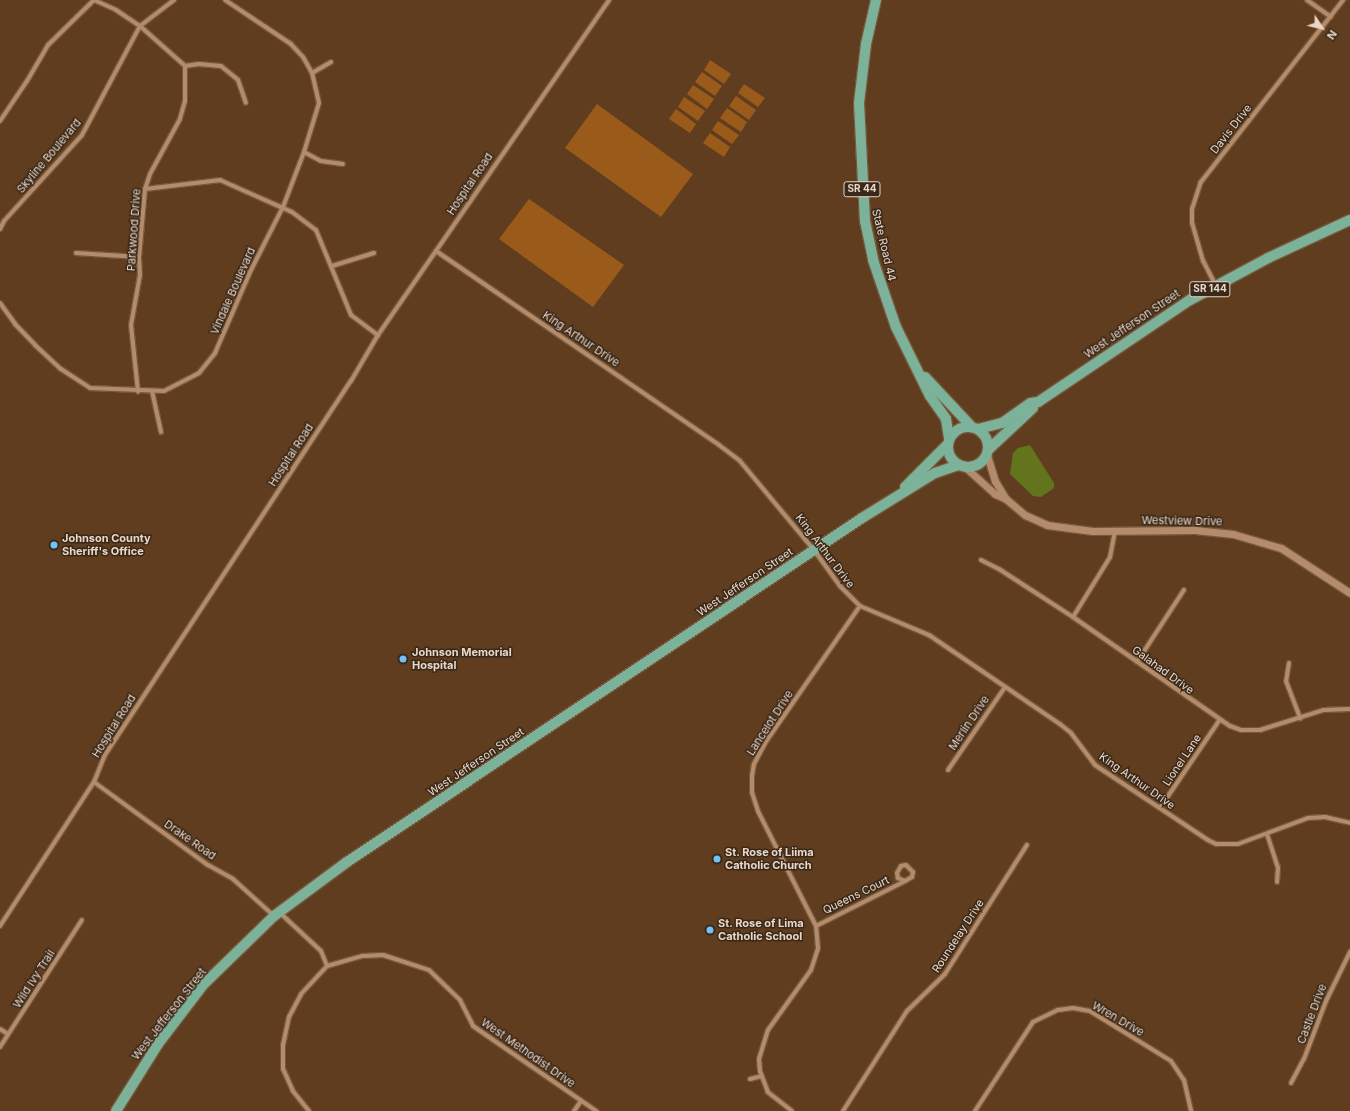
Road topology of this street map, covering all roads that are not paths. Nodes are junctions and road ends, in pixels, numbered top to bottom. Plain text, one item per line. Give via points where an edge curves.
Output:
1 (94, 0) edge
2 (174, 0) edge
3 (225, 0) edge
4 (609, 0) edge
5 (876, 0) edge
6 (1307, 0) edge
7 (1343, 0) edge
8 (1331, 16) junction
9 (140, 26) junction
10 (331, 62) dead end
11 (185, 66) junction
12 (312, 73) junction
13 (246, 103) dead end
14 (0, 121) edge
15 (304, 152) junction
16 (343, 164) dead end
17 (146, 189) junction
18 (283, 207) junction
19 (1350, 220) edge
20 (0, 229) edge
21 (436, 251) junction
22 (374, 252) dead end
23 (76, 253) dead end
24 (139, 258) junction
25 (332, 266) junction
26 (1216, 286) junction
27 (0, 304) edge
28 (378, 335) junction
29 (918, 369) junction
30 (152, 391) junction
31 (138, 392) junction
32 (1038, 402) junction
33 (975, 428) junction
34 (162, 432) dead end
35 (948, 442) junction
36 (988, 452) junction
37 (961, 466) junction
38 (903, 491) junction
39 (1006, 499) junction
40 (1115, 532) junction
41 (814, 550) junction
42 (981, 560) dead end
43 (1184, 590) dead end
44 (1350, 593) edge
45 (860, 606) junction
46 (1073, 617) junction
47 (1137, 662) junction
48 (1289, 663) dead end
49 (1005, 686) junction
50 (1350, 709) edge
51 (1300, 718) junction
52 (1220, 721) junction
53 (948, 770) dead end
54 (94, 782) junction
55 (1160, 808) junction
56 (1350, 823) edge
57 (1267, 834) junction
58 (1027, 845) dead end
59 (905, 881) junction
60 (1277, 882) dead end
61 (276, 914) junction
62 (82, 920) dead end
63 (0, 926) edge
64 (816, 926) junction
65 (1350, 952) edge
66 (327, 966) junction
67 (0, 1029) edge
68 (8, 1034) junction
69 (0, 1047) edge
70 (762, 1076) junction
71 (750, 1079) dead end
72 (1291, 1083) dead end
73 (581, 1101) junction
74 (116, 1111) edge
75 (309, 1111) edge
76 (574, 1111) edge
77 (596, 1111) edge
78 (792, 1111) edge
79 (843, 1111) edge
80 (975, 1111) edge
81 (1190, 1111) edge

1 - 9 street via 116,10
1 - 14 street via 48,45
2 - 9 street
3 - 12 street, Vindale Boulevard via 291,44 304,57
4 - 21 street, Hospital Road
5 - 29 main road, State Road 44 / SR 44 via 866,44 859,103 864,221 896,327
6 - 8 street
7 - 8 street, Davis Drive
8 - 26 street, Davis Drive via 1201,182 1196,195 1192,223 1203,261
9 - 11 street
9 - 20 street, Skyline Boulevard via 82,135 4,221
10 - 12 street
11 - 13 street via 221,66 238,80
11 - 17 street, Parkwood Drive via 185,101 180,119 150,174
12 - 15 street, Vindale Boulevard via 319,103
15 - 16 street via 322,161
15 - 18 street, Vindale Boulevard
17 - 18 street via 220,180
17 - 24 street, Parkwood Drive
18 - 25 street via 316,230
18 - 30 street, Vindale Boulevard via 251,270 215,353 199,373 164,391
19 - 26 main road, West Jefferson Street / SR 144
21 - 28 street, Hospital Road
21 - 41 street, King Arthur Drive via 720,445 758,481
22 - 25 street
23 - 24 street
24 - 31 street, Parkwood Drive via 140,276 131,325
25 - 28 street via 351,315
26 - 32 main road, West Jefferson Street / SR 144 via 1153,323
27 - 31 street, Vindale Boulevard via 34,345 90,388
28 - 54 street, Hospital Road via 351,381 105,754
29 - 33 main road, State Road 44 / SR 44
29 - 35 main road, State Road 44 / SR 44 via 930,396 946,419
30 - 31 street, Vindale Boulevard
30 - 34 street
32 - 33 main road, West Jefferson Street / SR 144 via 1032,403 1002,423
32 - 36 main road, West Jefferson Street / SR 144
33 - 35 main road via 960,428
33 - 36 main road via 987,437
35 - 37 main road via 949,454
35 - 38 main road, West Jefferson Street
36 - 37 main road via 978,465
36 - 39 street, Westview Drive via 995,481
37 - 38 main road, West Jefferson Street via 936,473
37 - 39 street, Westview Drive via 995,494
38 - 41 main road, West Jefferson Street
39 - 40 street, Westview Drive via 1025,515 1047,525
40 - 44 street, Westview Drive via 1195,530 1233,534 1281,548
40 - 46 street via 1110,557
41 - 45 street, King Arthur Drive via 840,586
41 - 61 main road, West Jefferson Street via 347,862
42 - 46 street, Galahad Drive
43 - 47 street
45 - 49 street, King Arthur Drive via 929,635
45 - 64 street, Lancelot Drive via 765,743 754,764 752,776 752,792 758,811
46 - 47 street, Galahad Drive
47 - 52 street, Galahad Drive
48 - 51 street via 1286,681
49 - 53 street, Merlin Drive
49 - 55 street, King Arthur Drive via 1072,733 1095,764
50 - 51 street, Galahad Drive via 1324,710
51 - 52 street, Galahad Drive via 1251,731 1241,730
52 - 55 street, Lionel Lane
54 - 61 street, Drake Road via 208,865 233,879
54 - 63 street, Hospital Road
55 - 57 street, King Arthur Drive via 1216,844 1238,844
56 - 57 street, King Arthur Drive via 1325,817 1308,818
57 - 60 street via 1278,868
58 - 79 street, Roundelay Drive via 945,974 907,1011
59 - 59 street, Queens Court via 900,880 897,873 901,866 906,865 913,872 912,877
59 - 64 street, Queens Court
61 - 66 street, Drake Road via 321,951
61 - 74 main road, West Jefferson Street via 203,985 158,1044
62 - 68 street, Wild Ivy Trail
64 - 70 street, Lancelot Drive via 818,948 811,970 768,1030 762,1044 759,1059
65 - 72 street, Castle Drive via 1326,1001 1304,1060
66 - 73 street, West Methodist Drive via 363,956 383,955 428,970 460,1000 473,1026
66 - 75 street via 301,994 289,1017 283,1045 283,1069 293,1091
67 - 68 street
68 - 69 street, Wild Ivy Trail
70 - 71 street
70 - 78 street, Lancelot Drive via 768,1092
73 - 76 street
73 - 77 street, West Methodist Drive
80 - 81 street, Wren Drive via 1033,1022 1058,1010 1074,1008 1090,1011 1171,1061 1184,1080

